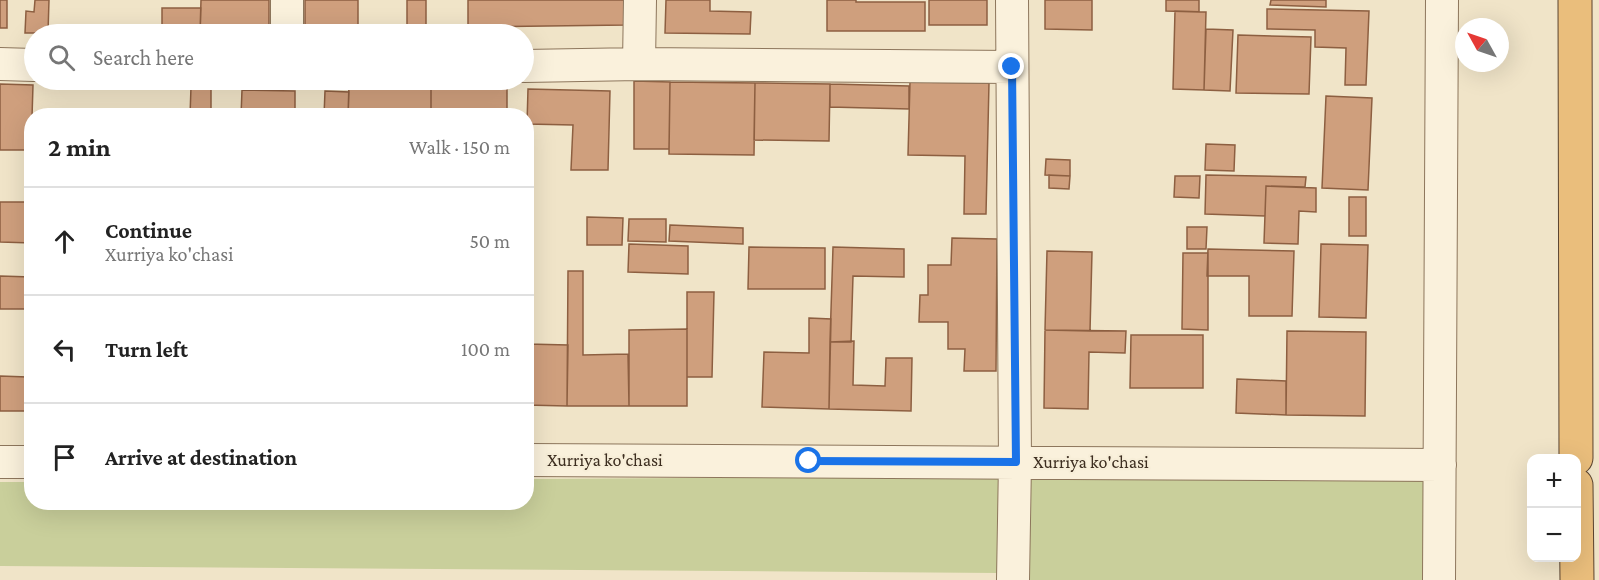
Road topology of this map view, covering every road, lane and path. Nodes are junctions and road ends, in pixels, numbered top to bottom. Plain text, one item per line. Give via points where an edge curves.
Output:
1 (287, 0) edge
2 (639, 0) edge
3 (1012, 0) edge
4 (1442, 0) edge
5 (1575, 0) edge
6 (287, 24) edge
7 (0, 64) edge
8 (639, 64) junction
9 (24, 65) edge
10 (534, 66) edge
11 (1012, 67) junction
12 (1576, 454) edge
13 (534, 460) edge
14 (0, 462) edge
15 (24, 462) edge
16 (1016, 462) junction
17 (1440, 465) junction
18 (1576, 508) edge
19 (1013, 580) edge
20 (1439, 580) edge
21 (1577, 580) edge

1 - 6 street
2 - 8 street
3 - 11 street
4 - 17 street
5 - 12 highway
7 - 9 street
8 - 10 street
8 - 11 street
11 - 16 street
13 - 16 street, Xurriya ko'chasi
14 - 15 street
16 - 17 street, Xurriya ko'chasi
16 - 19 street
17 - 20 street
18 - 21 highway

